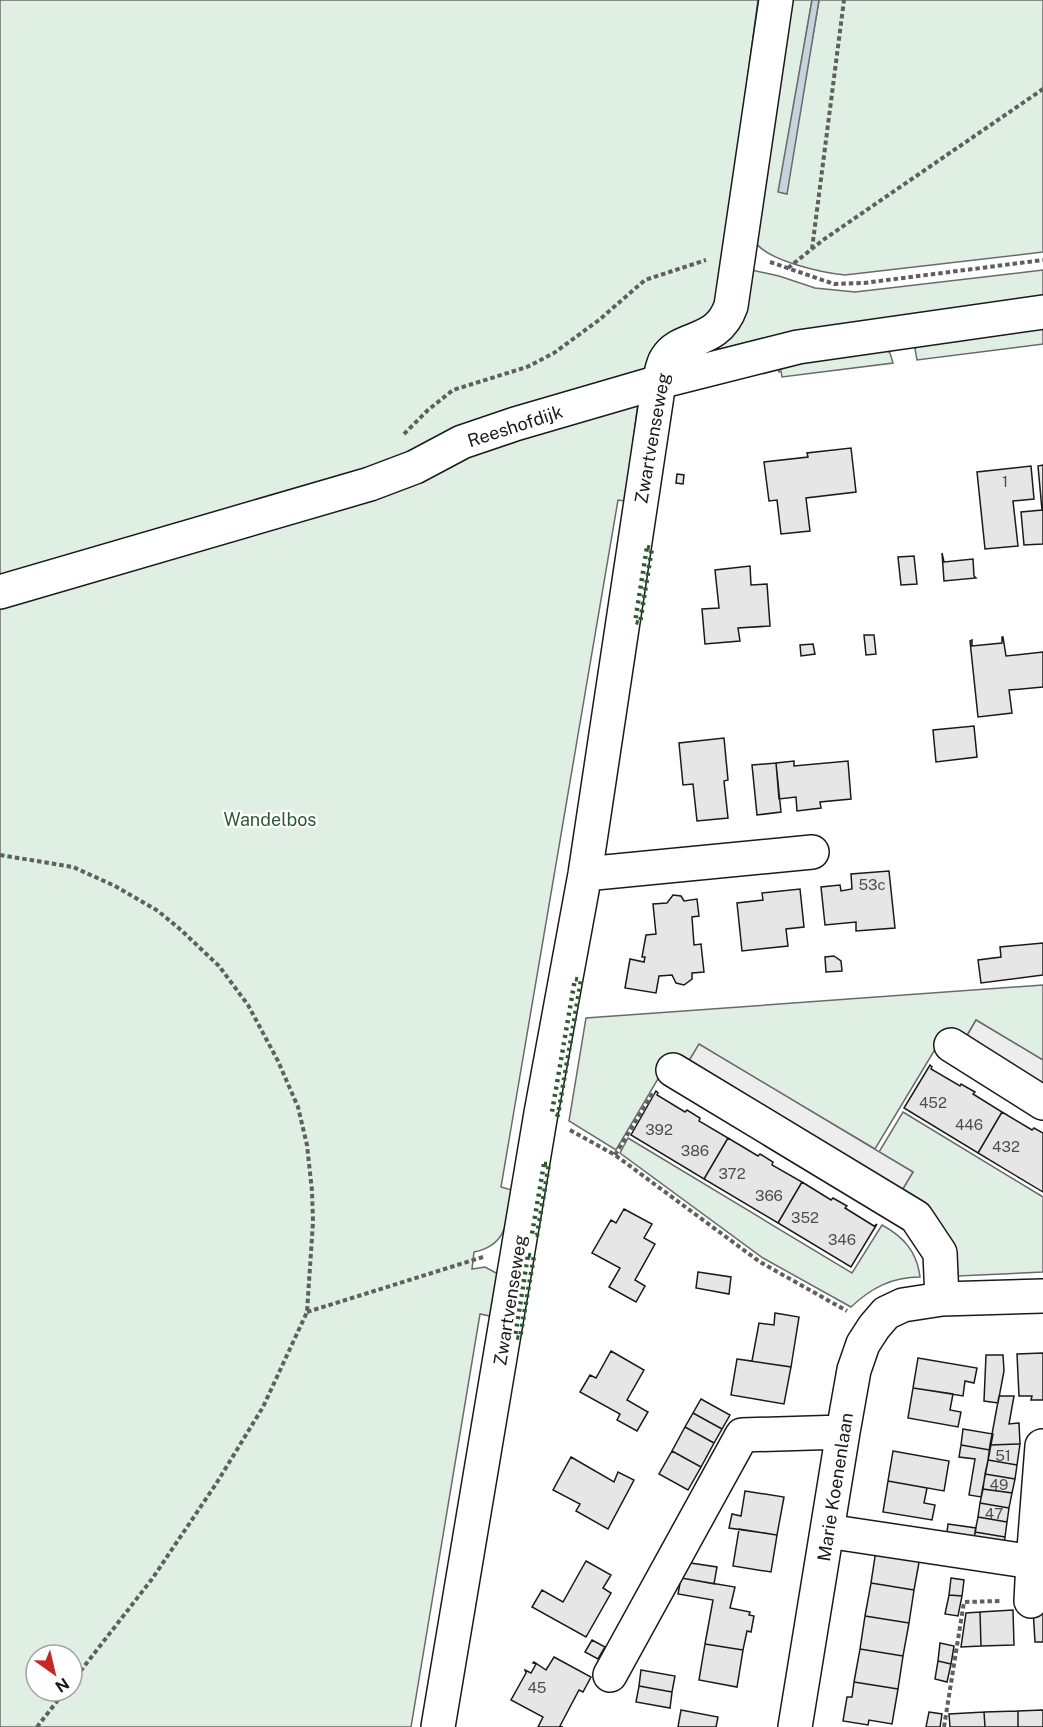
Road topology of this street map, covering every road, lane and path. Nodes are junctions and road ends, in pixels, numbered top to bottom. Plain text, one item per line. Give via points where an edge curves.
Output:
1 (776, 0) edge
2 (844, 0) edge
3 (1043, 89) edge
4 (812, 249) junction
5 (738, 257) junction
6 (1043, 260) edge
7 (788, 268) junction
8 (1043, 312) edge
9 (659, 382) junction
10 (400, 439) dead end
11 (0, 592) edge
12 (812, 852) dead end
13 (0, 855) edge
14 (585, 874) junction
15 (951, 1045) dead end
16 (673, 1070) joint
17 (1043, 1103) edge
18 (541, 1113) junction
19 (615, 1155) junction
20 (518, 1251) junction
21 (1043, 1296) edge
22 (942, 1299) junction
23 (307, 1312) junction
24 (874, 1327) junction
25 (843, 1432) junction
26 (1042, 1446) edge
27 (827, 1532) junction
28 (1033, 1562) junction
29 (1032, 1601) joint
30 (84, 1667) edge
31 (610, 1675) dead end
32 (56, 1703) edge
33 (37, 1727) edge
34 (438, 1727) edge
35 (795, 1727) edge
36 (944, 1727) edge

1 - 5 street, Zwartvenseweg
2 - 4 path
3 - 4 path
4 - 7 path
5 - 7 path
5 - 9 street, Zwartvenseweg via 726,319 713,332 666,358
5 - 10 path via 701,260 645,280 554,353 527,367 453,390
6 - 7 path via 834,284
8 - 9 street, Reeshofdijk via 798,347
9 - 11 street, Reeshofdijk via 515,423 462,442 370,484
9 - 14 street, Zwartvenseweg
12 - 14 street
13 - 23 path via 73,867 158,911 219,966 248,1005 298,1107 307,1145 313,1222
14 - 18 street, Zwartvenseweg
15 - 17 street
16 - 19 path via 665,1083 661,1081
16 - 22 street via 916,1218 940,1253
18 - 19 path
18 - 20 street, Zwartvenseweg
19 - 24 path via 760,1262
20 - 23 path via 487,1256
20 - 34 street, Zwartvenseweg
21 - 22 street, Marie Koenenlaan
22 - 24 street, Marie Koenenlaan via 903,1305 886,1313
23 - 30 path via 263,1407 216,1484 152,1579
24 - 25 street, Marie Koenenlaan via 854,1370
25 - 27 street, Marie Koenenlaan
25 - 31 street via 742,1435
26 - 28 street
27 - 28 street
27 - 35 street, Marie Koenenlaan
28 - 29 street
29 - 36 path via 963,1602
32 - 33 path

